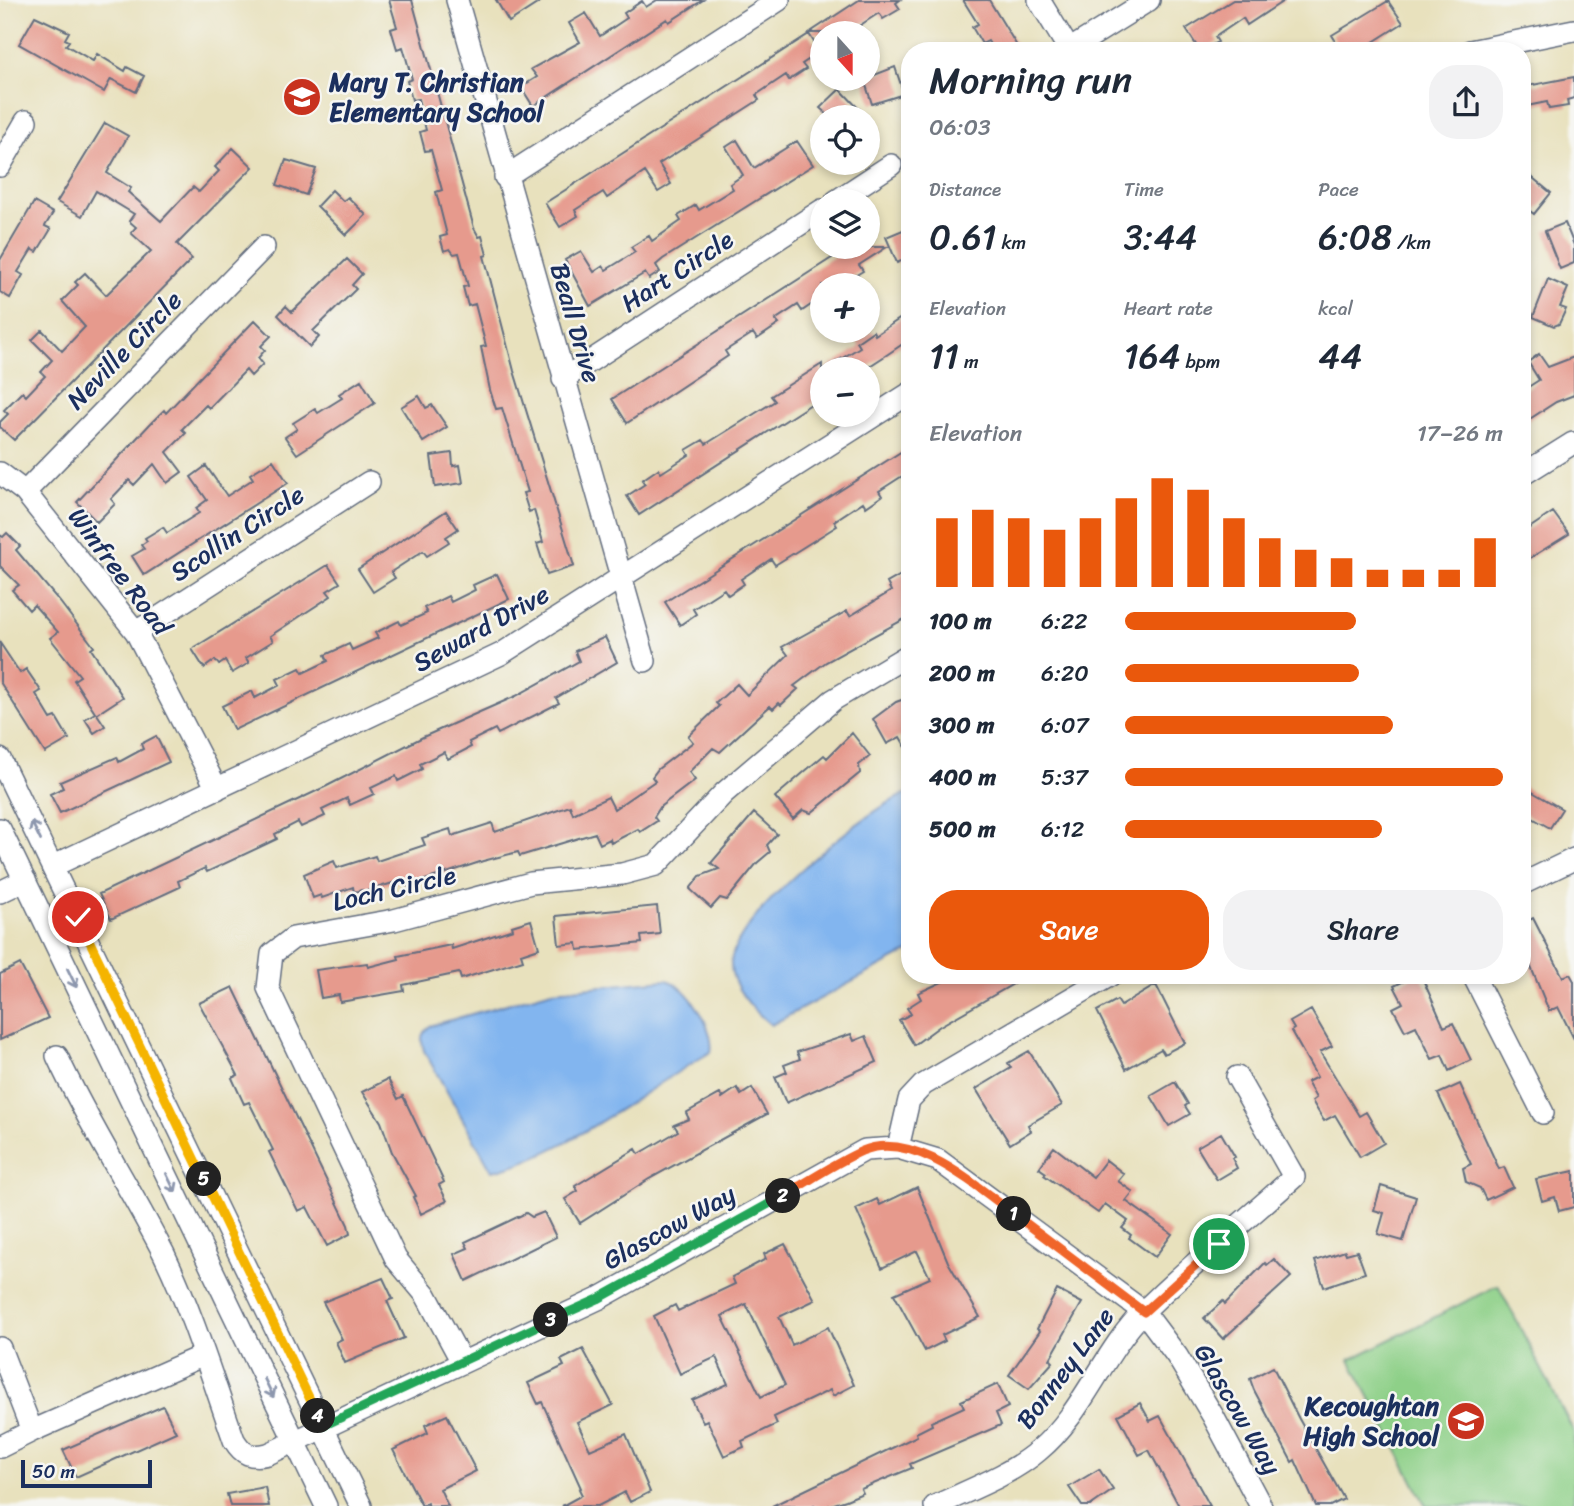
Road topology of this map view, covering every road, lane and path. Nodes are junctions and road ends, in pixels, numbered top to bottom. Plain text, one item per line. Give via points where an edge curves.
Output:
1 (457, 0) edge
2 (779, 0) edge
3 (1039, 0) edge
4 (1149, 0) edge
5 (1574, 30) edge
6 (1064, 42) edge
7 (1083, 42) edge
8 (1515, 42) edge
9 (26, 121) dead end
10 (891, 165) dead end
11 (0, 166) edge
12 (505, 177) junction
13 (854, 189) edge
14 (810, 218) edge
15 (264, 247) dead end
16 (563, 379) junction
17 (901, 399) edge
18 (1573, 443) edge
19 (1531, 469) edge
20 (0, 473) edge
21 (369, 481) dead end
22 (25, 492) junction
23 (622, 578) junction
24 (136, 632) junction
25 (901, 659) edge
26 (645, 661) dead end
27 (0, 759) edge
28 (217, 789) junction
29 (0, 829) edge
30 (1574, 859) edge
31 (53, 866) junction
32 (1531, 880) edge
33 (28, 887) junction
34 (0, 892) edge
35 (78, 917) junction
36 (1096, 984) edge
37 (1478, 984) edge
38 (57, 1056) dead end
39 (1237, 1077) dead end
40 (120, 1078) junction
41 (172, 1113) junction
42 (1543, 1113) dead end
43 (898, 1147) junction
44 (1144, 1312) junction
45 (0, 1348) edge
46 (204, 1355) junction
47 (463, 1362) junction
48 (323, 1426) junction
49 (33, 1430) junction
50 (295, 1441) junction
51 (0, 1447) edge
52 (326, 1506) edge
53 (362, 1506) edge
54 (935, 1506) edge
55 (1261, 1506) edge

1 - 12 street, Beall Drive
2 - 12 street
3 - 6 street
4 - 7 street
5 - 8 street
9 - 11 street
10 - 13 street
12 - 16 street, Beall Drive
14 - 16 street, Hart Circle
15 - 22 street, Neville Circle
16 - 23 street, Beall Drive
17 - 23 street, Seward Drive
18 - 19 street
20 - 22 street, Winfree Road
21 - 24 street, Scollin Circle
22 - 24 street, Winfree Road
23 - 26 street, Beall Drive
23 - 28 street, Seward Drive via 501,654
24 - 28 street, Winfree Road
25 - 47 street, Loch Circle via 833,700 748,771 656,865 622,874 531,883 394,920 293,938 272,954 268,988 396,1259 426,1295
31 -> 27 street
28 - 31 street, Seward Drive
29 - 33 street
30 - 32 street
31 - 35 street
33 - 34 street
33 - 35 street
33 -> 40 street
35 - 41 street
36 - 43 street via 923,1085 909,1100
37 - 42 street
38 - 46 street via 80,1106 163,1252
39 - 44 street, Bonney Lane via 1294,1177
40 - 41 street
40 -> 50 street
41 - 48 street
43 - 44 street, Glascow Way via 939,1160
43 - 47 street, Glascow Way via 865,1150 598,1299
44 - 54 street, Bonney Lane via 1114,1344 1078,1406 1038,1451
44 - 55 street, Glascow Way via 1206,1404
45 - 49 street
46 - 49 street
46 - 50 street, Glascow Way via 241,1452 256,1457
47 - 48 street, Glascow Way
48 - 50 street, Glascow Way
48 - 53 street
49 - 51 street
50 - 52 street

